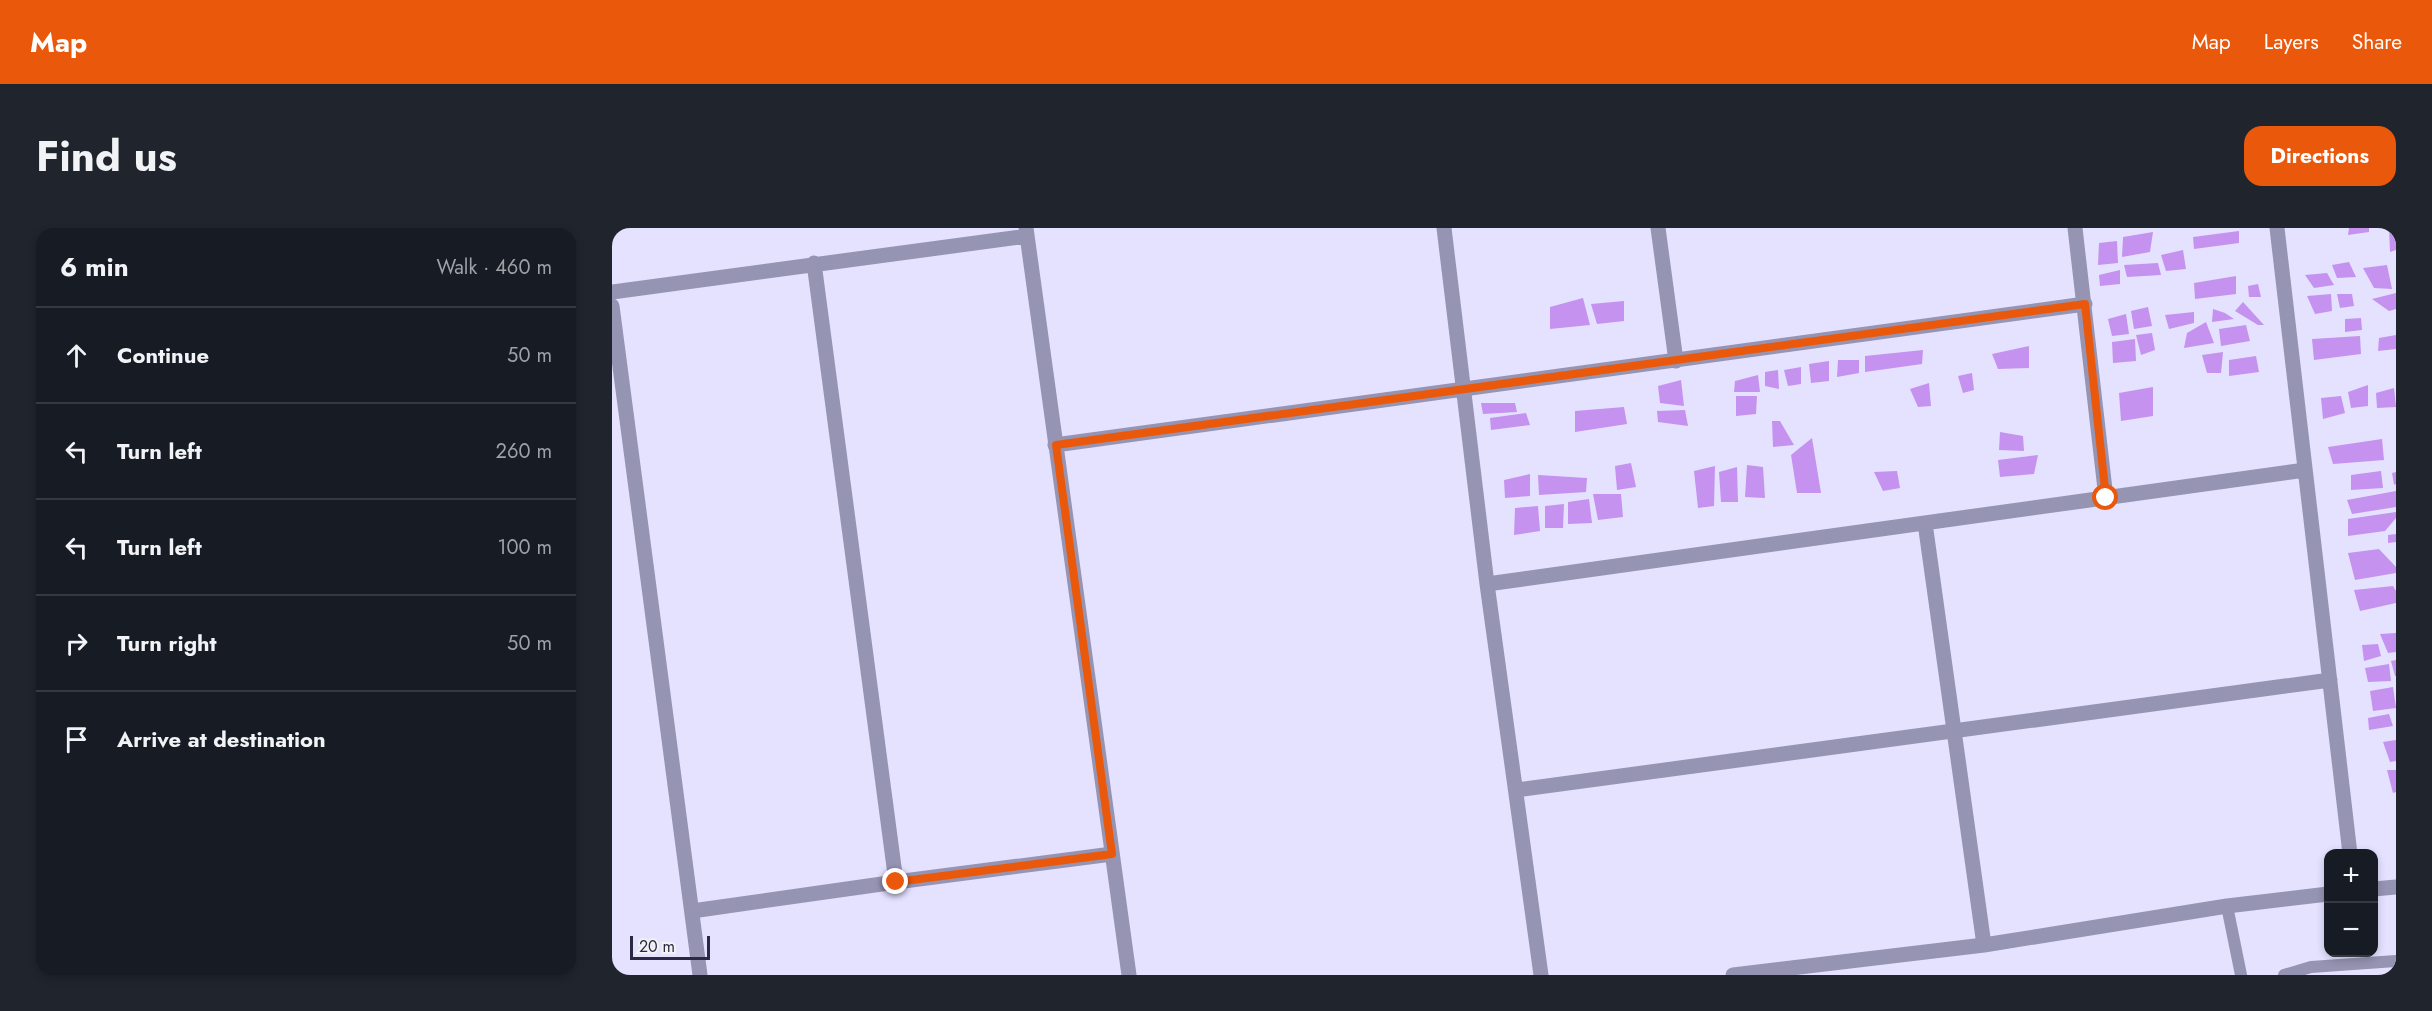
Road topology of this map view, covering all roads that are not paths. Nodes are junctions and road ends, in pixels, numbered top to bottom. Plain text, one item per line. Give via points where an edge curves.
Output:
1 (1444, 228) edge
2 (1658, 228) edge
3 (2075, 228) edge
4 (2277, 228) edge
5 (1026, 232) edge
6 (814, 263) junction
7 (612, 292) edge
8 (2085, 304) junction
9 (612, 306) edge
10 (1676, 361) junction
11 (1465, 390) junction
12 (1056, 445) junction
13 (2305, 470) junction
14 (2106, 498) junction
15 (1925, 524) junction
16 (1487, 584) junction
17 (2330, 680) junction
18 (1954, 730) junction
19 (1517, 790) junction
20 (2349, 849) edge
21 (1112, 854) junction
22 (896, 882) junction
23 (2396, 887) edge
24 (2378, 889) edge
25 (2324, 894) edge
26 (2228, 906) junction
27 (692, 911) junction
28 (1984, 945) junction
29 (2396, 961) edge
30 (700, 975) edge
31 (1129, 975) edge
32 (1541, 975) edge
33 (1733, 975) edge
34 (2241, 975) edge
35 (2284, 975) edge

1 - 11 street
2 - 10 street
3 - 8 street
4 - 13 street
5 - 6 street
5 - 12 street
6 - 7 street
6 - 22 street
8 - 10 street
8 - 14 street
9 - 27 street
10 - 11 street
11 - 12 street
11 - 16 street
12 - 21 street
13 - 14 street
13 - 17 street
14 - 15 street
15 - 16 street
15 - 18 street
16 - 19 street
17 - 18 street
17 - 20 street
18 - 19 street
18 - 28 street
19 - 32 street
21 - 22 street
21 - 31 street
22 - 27 street
23 - 24 street
25 - 26 street
26 - 28 street
26 - 34 lane
27 - 30 street
28 - 33 street
29 - 35 lane via 2311,967

